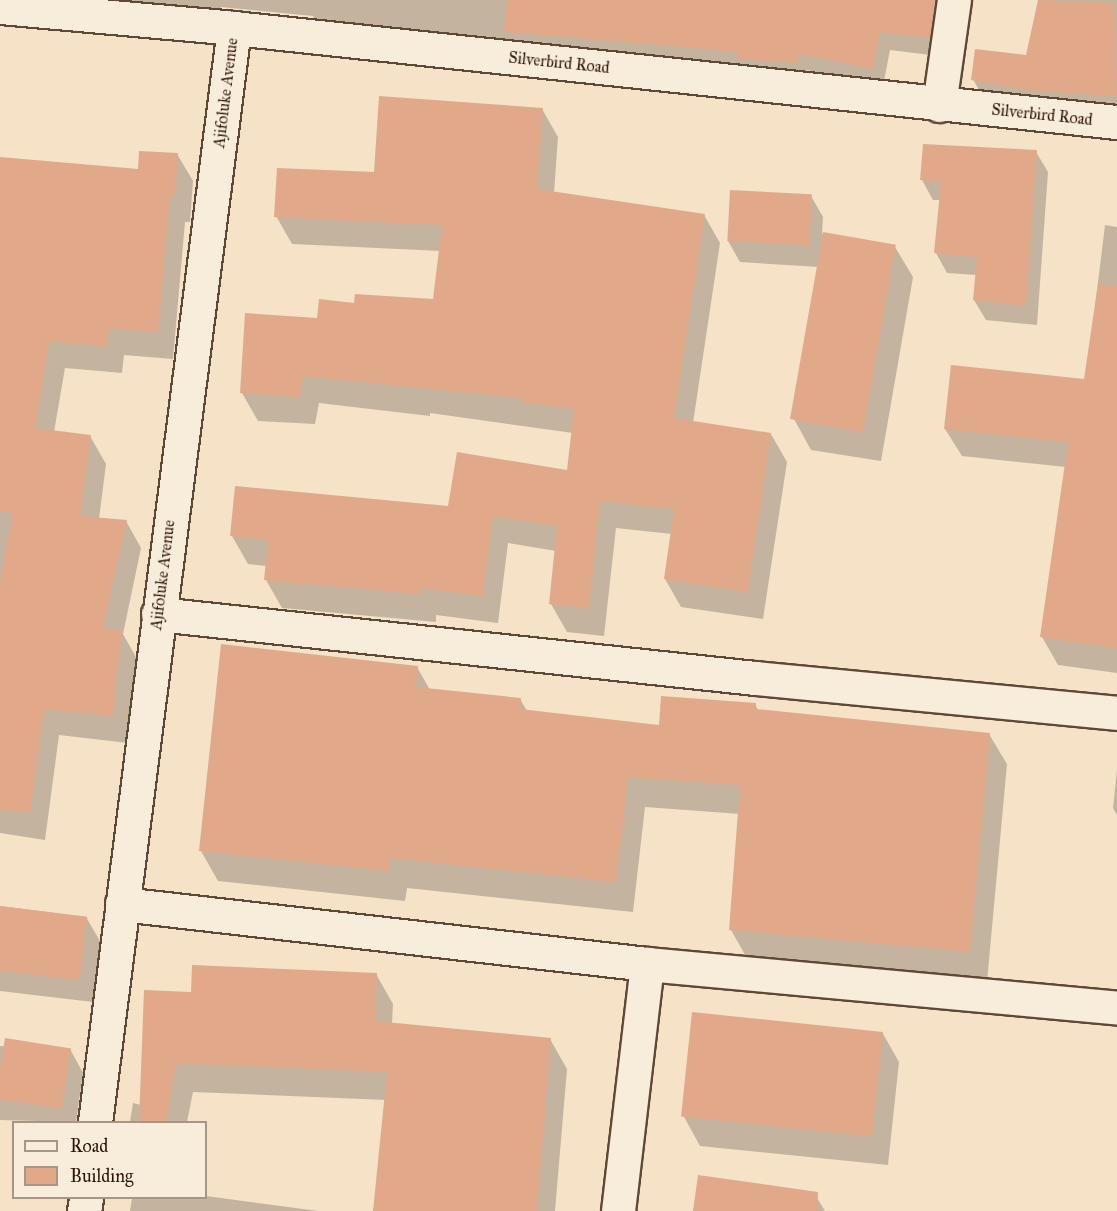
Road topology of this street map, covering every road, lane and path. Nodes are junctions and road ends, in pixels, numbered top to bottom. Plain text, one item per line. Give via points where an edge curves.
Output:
1 (954, 0) edge
2 (0, 7) edge
3 (234, 28) junction
4 (939, 105) junction
5 (1117, 122) edge
6 (158, 614) junction
7 (1117, 712) edge
8 (122, 904) junction
9 (647, 964) junction
10 (1117, 1008) edge
11 (95, 1121) edge
12 (618, 1211) edge

1 - 4 street
2 - 3 street, Silverbird Road
3 - 4 street, Silverbird Road
3 - 6 street, Ajifoluke Avenue
4 - 5 street, Silverbird Road
6 - 7 street via 849,688
6 - 8 street, Ajifoluke Avenue
8 - 9 street
8 - 11 street, Ajifoluke Avenue
9 - 10 street
9 - 12 street

